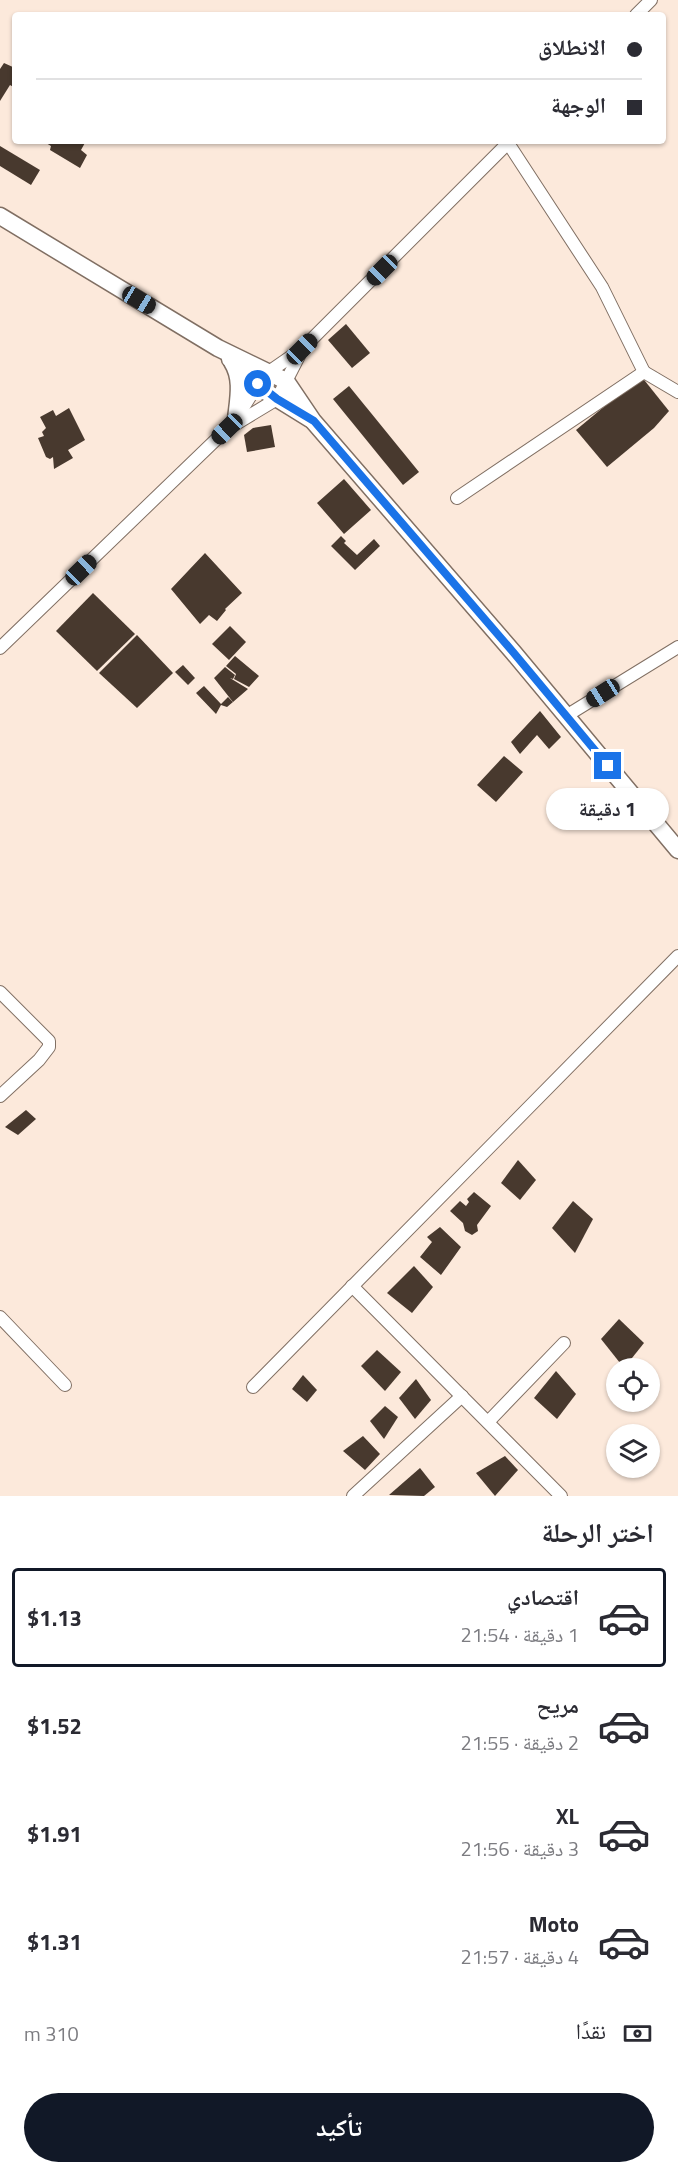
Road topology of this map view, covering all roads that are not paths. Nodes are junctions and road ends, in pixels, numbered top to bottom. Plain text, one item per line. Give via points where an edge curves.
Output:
1 (651, 0) edge
2 (639, 12) edge
3 (507, 144) edge
4 (510, 144) edge
5 (0, 216) edge
6 (302, 349) junction
7 (224, 353) junction
8 (644, 372) junction
9 (264, 378) junction
10 (286, 381) junction
11 (678, 392) edge
12 (277, 399) junction
13 (314, 421) junction
14 (232, 424) junction
15 (457, 498) dead end
16 (678, 647) edge
17 (0, 648) edge
18 (566, 716) junction
19 (678, 850) edge
20 (678, 956) edge
21 (0, 992) edge
22 (0, 1096) edge
23 (352, 1286) junction
24 (0, 1317) edge
25 (564, 1343) dead end
26 (65, 1385) dead end
27 (253, 1387) dead end
28 (462, 1396) junction
29 (488, 1422) junction
30 (353, 1496) edge
31 (561, 1496) edge

1 - 2 street
3 - 6 street
4 - 8 street via 598,281
5 - 7 street
6 - 9 street
6 - 10 street
7 - 9 street
7 - 14 street via 238,375
8 - 11 street
8 - 15 street
9 - 10 street
9 - 12 street
9 - 14 street
10 - 12 street
10 - 13 street
12 - 13 street
12 - 14 street
13 - 18 street
14 - 17 street
16 - 18 street
18 - 19 street
20 - 23 street
21 - 22 street via 49,1041 39,1060
23 - 27 street
23 - 28 street
24 - 26 street
25 - 29 street
28 - 29 street
28 - 30 street
29 - 31 street

